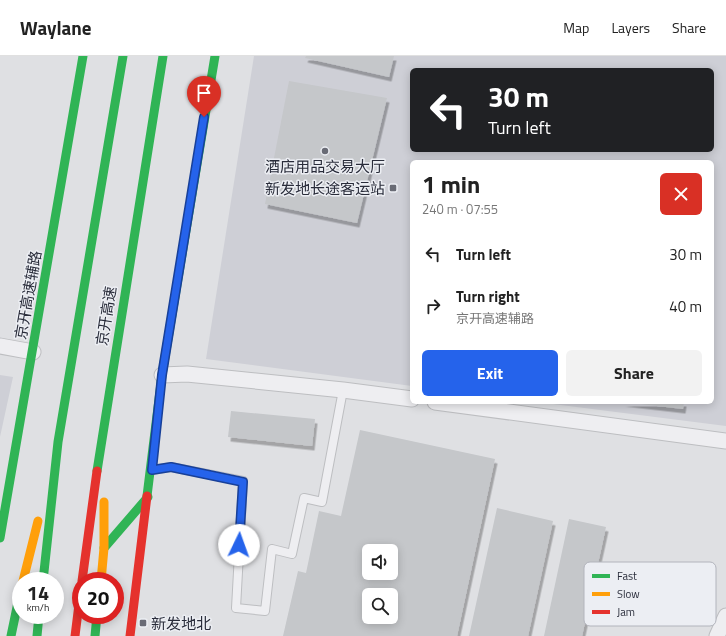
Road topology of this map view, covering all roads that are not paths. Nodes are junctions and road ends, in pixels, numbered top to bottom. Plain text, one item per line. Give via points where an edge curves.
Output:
1 (83, 56) edge
2 (123, 56) edge
3 (163, 56) edge
4 (215, 56) edge
5 (0, 346) edge
6 (33, 352) junction
7 (162, 375) junction
8 (343, 390) junction
9 (410, 399) edge
10 (450, 404) edge
11 (105, 412) junction
12 (726, 441) edge
13 (58, 442) junction
14 (152, 470) junction
15 (148, 497) junction
16 (0, 538) edge
17 (104, 548) junction
18 (25, 572) edge
19 (44, 572) edge
20 (83, 572) edge
21 (101, 572) edge
22 (726, 616) edge
23 (14, 624) edge
24 (38, 624) edge
25 (76, 624) edge
26 (96, 624) edge
27 (11, 636) edge
28 (37, 636) edge
29 (75, 636) edge
30 (95, 636) edge
31 (130, 636) edge
32 (717, 636) edge

1 - 6 main road, 京开高速辅路
2 - 13 main road, 京开高速
3 - 11 main road, 京开高速
4 - 7 main road
5 - 6 street
6 - 16 main road, 京开高速辅路
7 - 8 street via 187,374
7 - 14 main road
8 - 9 street
8 - 14 lane via 322,502 304,498 292,554 272,549 265,611 236,608 243,482 171,467
10 - 12 street
11 - 17 main road
11 - 20 main road, 京开高速
13 - 18 main road
13 - 19 main road, 京开高速
14 - 15 main road
15 - 17 main road
15 - 31 main road
17 - 21 main road
22 - 32 street
23 - 27 main road
24 - 28 main road
25 - 29 main road
26 - 30 main road

